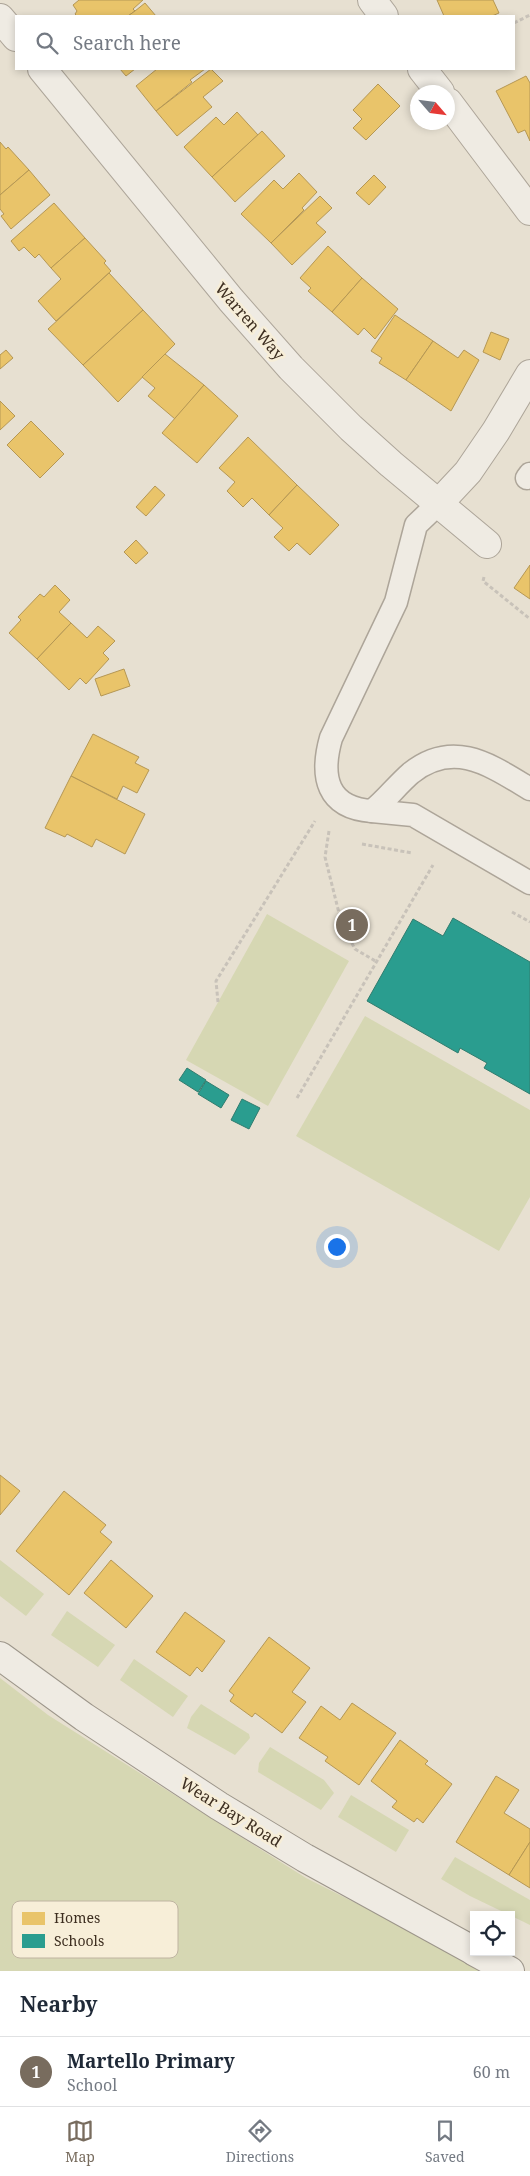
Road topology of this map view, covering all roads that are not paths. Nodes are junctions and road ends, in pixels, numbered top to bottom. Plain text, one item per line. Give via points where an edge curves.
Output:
1 (372, 0) edge
2 (383, 15) edge
3 (0, 18) edge
4 (15, 36) edge
5 (43, 70) edge
6 (423, 70) edge
7 (435, 85) edge
8 (455, 111) edge
9 (530, 212) edge
10 (530, 374) edge
11 (440, 503) junction
12 (487, 544) dead end
13 (530, 789) edge
14 (372, 811) junction
15 (530, 883) edge
16 (0, 1656) edge
17 (470, 1950) edge
18 (482, 1956) edge
19 (510, 1971) edge

1 - 2 street
3 - 4 street
5 - 11 street, Warren Way via 290,368 351,428
6 - 7 street
8 - 9 street
10 - 11 street via 468,472
11 - 12 street, Warren Way
11 - 14 lane via 416,526 396,602 331,738 325,758 326,776 340,802 355,810
13 - 14 lane via 493,766 468,757 448,757 426,762
14 - 15 lane via 413,815
16 - 17 street, Wear Bay Road via 84,1717 219,1806
18 - 19 street, Wear Bay Road

